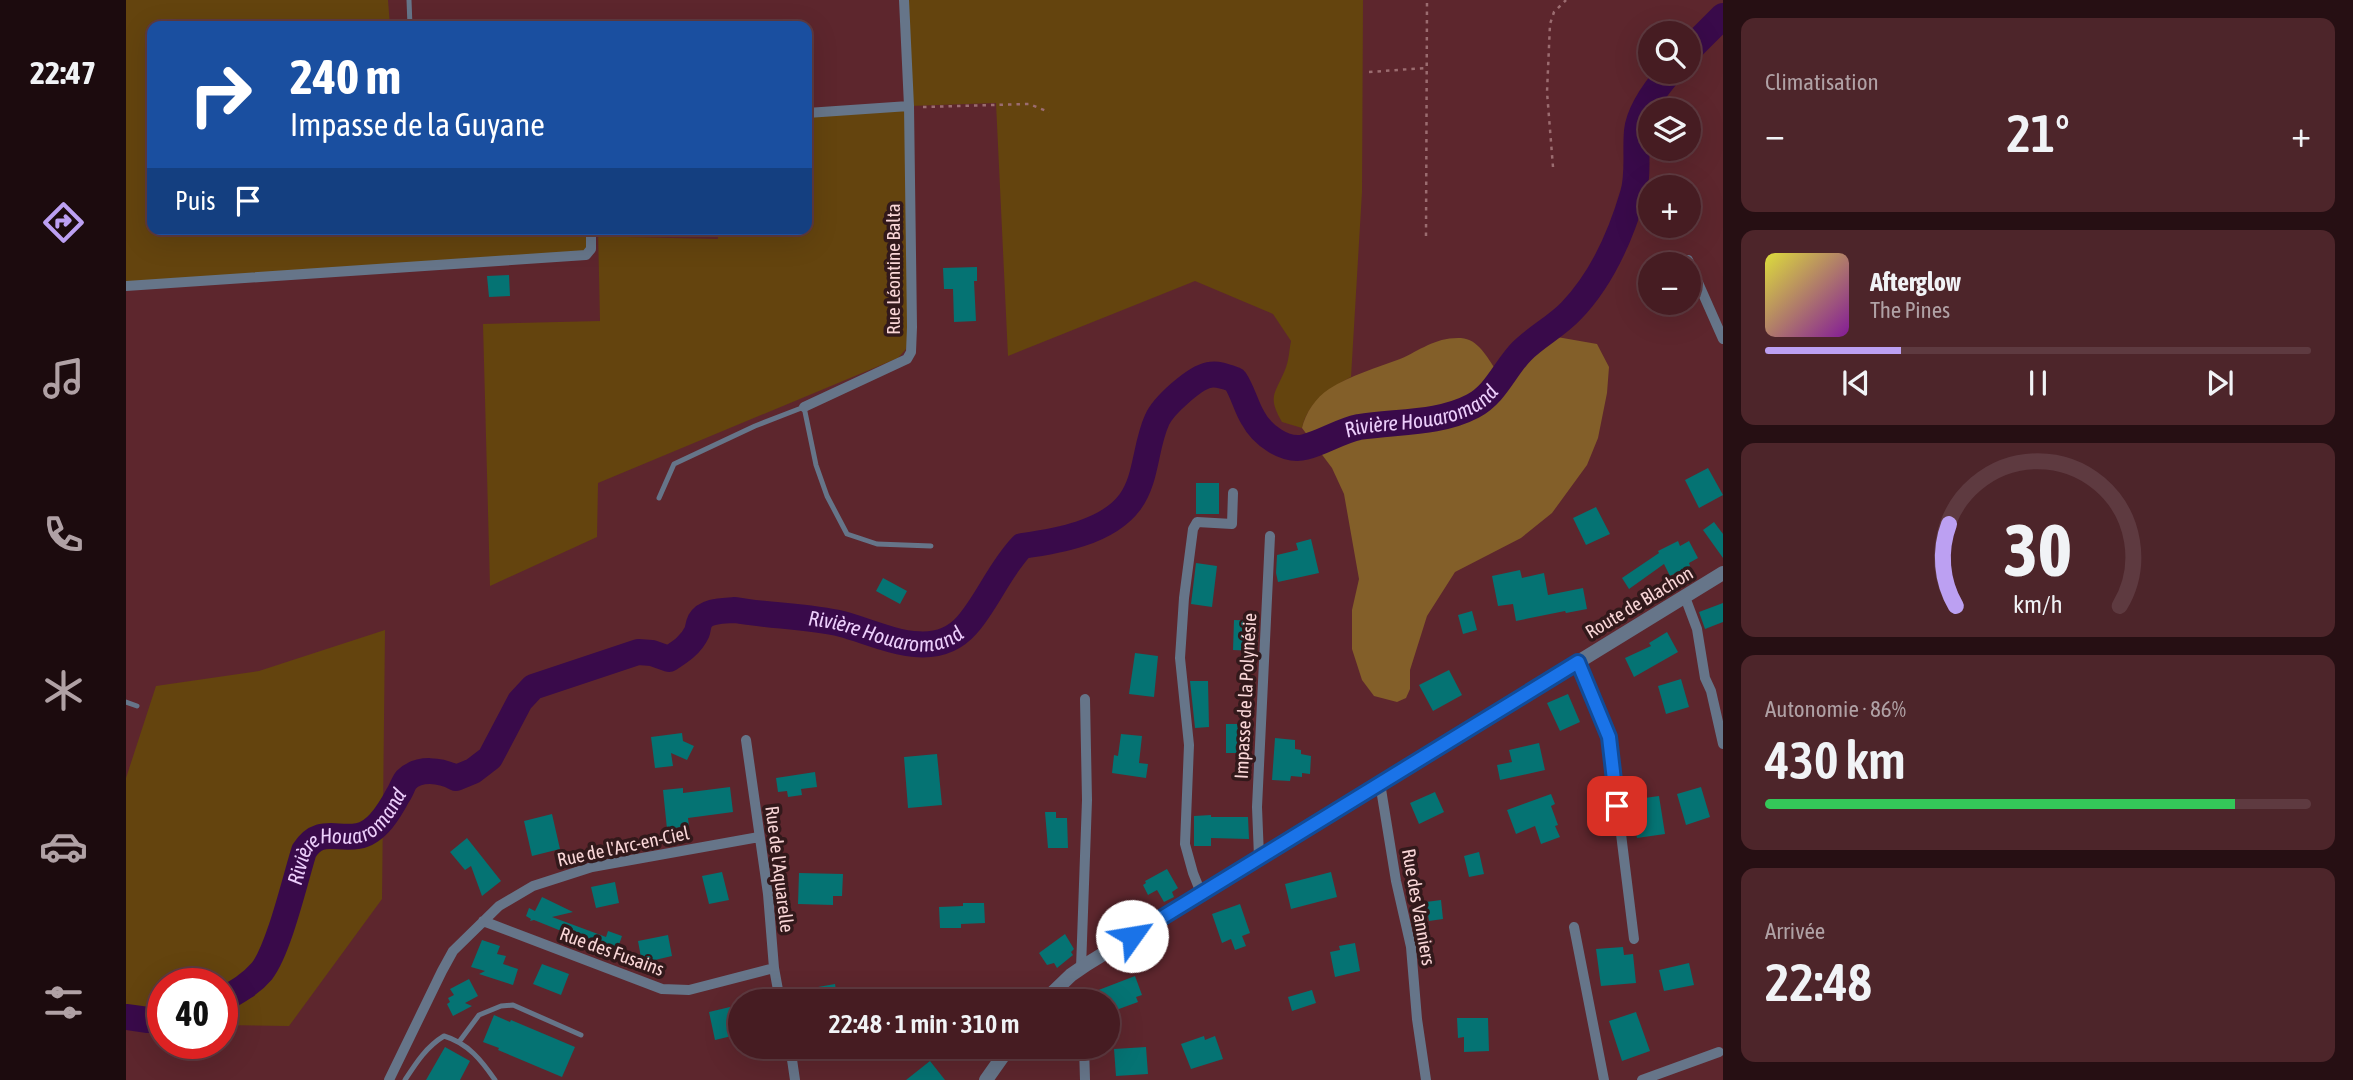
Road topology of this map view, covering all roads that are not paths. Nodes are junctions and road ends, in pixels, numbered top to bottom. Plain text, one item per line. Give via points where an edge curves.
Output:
1 (409, 0) edge
2 (904, 0) edge
3 (410, 21) edge
4 (909, 106) junction
5 (812, 113) edge
6 (591, 235) edge
7 (126, 286) edge
8 (1701, 289) edge
9 (1723, 339) edge
10 (804, 407) junction
11 (1233, 493) dead end
12 (659, 498) dead end
13 (1270, 536) dead end
14 (931, 545) dead end
15 (1723, 573) edge
16 (1685, 597) junction
17 (1578, 662) junction
18 (1085, 699) dead end
19 (126, 702) edge
20 (137, 706) dead end
21 (746, 740) dead end
22 (1723, 744) edge
23 (1380, 783) junction
24 (759, 837) junction
25 (1259, 857) junction
26 (1201, 893) junction
27 (483, 921) junction
28 (1574, 927) dead end
29 (1634, 939) dead end
30 (774, 968) junction
31 (1081, 968) junction
32 (1058, 988) edge
33 (778, 989) edge
34 (581, 1035) dead end
35 (459, 1042) junction
36 (1719, 1052) dead end
37 (792, 1059) edge
38 (1001, 1059) edge
39 (1084, 1059) edge
40 (494, 1079) edge
41 (389, 1080) edge
42 (405, 1080) edge
43 (795, 1080) edge
44 (986, 1080) edge
45 (1085, 1080) edge
46 (1426, 1080) edge
47 (1604, 1080) edge
48 (1642, 1080) edge

1 - 3 lane
2 - 4 street, Rue Léontine Balta
4 - 5 street
4 - 10 street, Rue Léontine Balta via 911,352 907,359
6 - 7 street via 586,255
8 - 9 street
10 - 12 lane via 674,464
10 - 14 lane via 816,465 847,534 877,544
11 - 26 street via 1233,524 1197,522 1184,598 1180,658 1189,745 1185,844
13 - 25 street, Impasse de la Polynésie via 1257,807
15 - 16 street, Route de Blachon
16 - 17 street, Route de Blachon
16 - 22 street via 1697,629
17 - 23 street, Route de Blachon
17 - 29 street via 1609,737
18 - 31 street via 1087,800
19 - 20 lane
21 - 24 street, Rue de l'Aquarelle
23 - 25 street, Route de Blachon
23 - 46 street, Rue des Vanniers via 1413,955
24 - 27 street, Rue de l'Arc-en-Ciel via 555,878 515,896
24 - 30 street, Rue de l'Aquarelle
25 - 26 street, Route de Blachon
26 - 31 street, Route de Blachon
27 - 30 street, Rue des Fusains via 662,989 689,990
27 - 41 street, Rue de l'Arc-en-Ciel via 453,951
28 - 47 street
30 - 33 street, Rue de l'Aquarelle
31 - 32 street, Route de Blachon
34 - 35 lane via 513,1005 479,1015
35 - 40 lane
35 - 42 lane via 444,1037 435,1041
36 - 48 street
37 - 43 street
38 - 44 street
39 - 45 street

